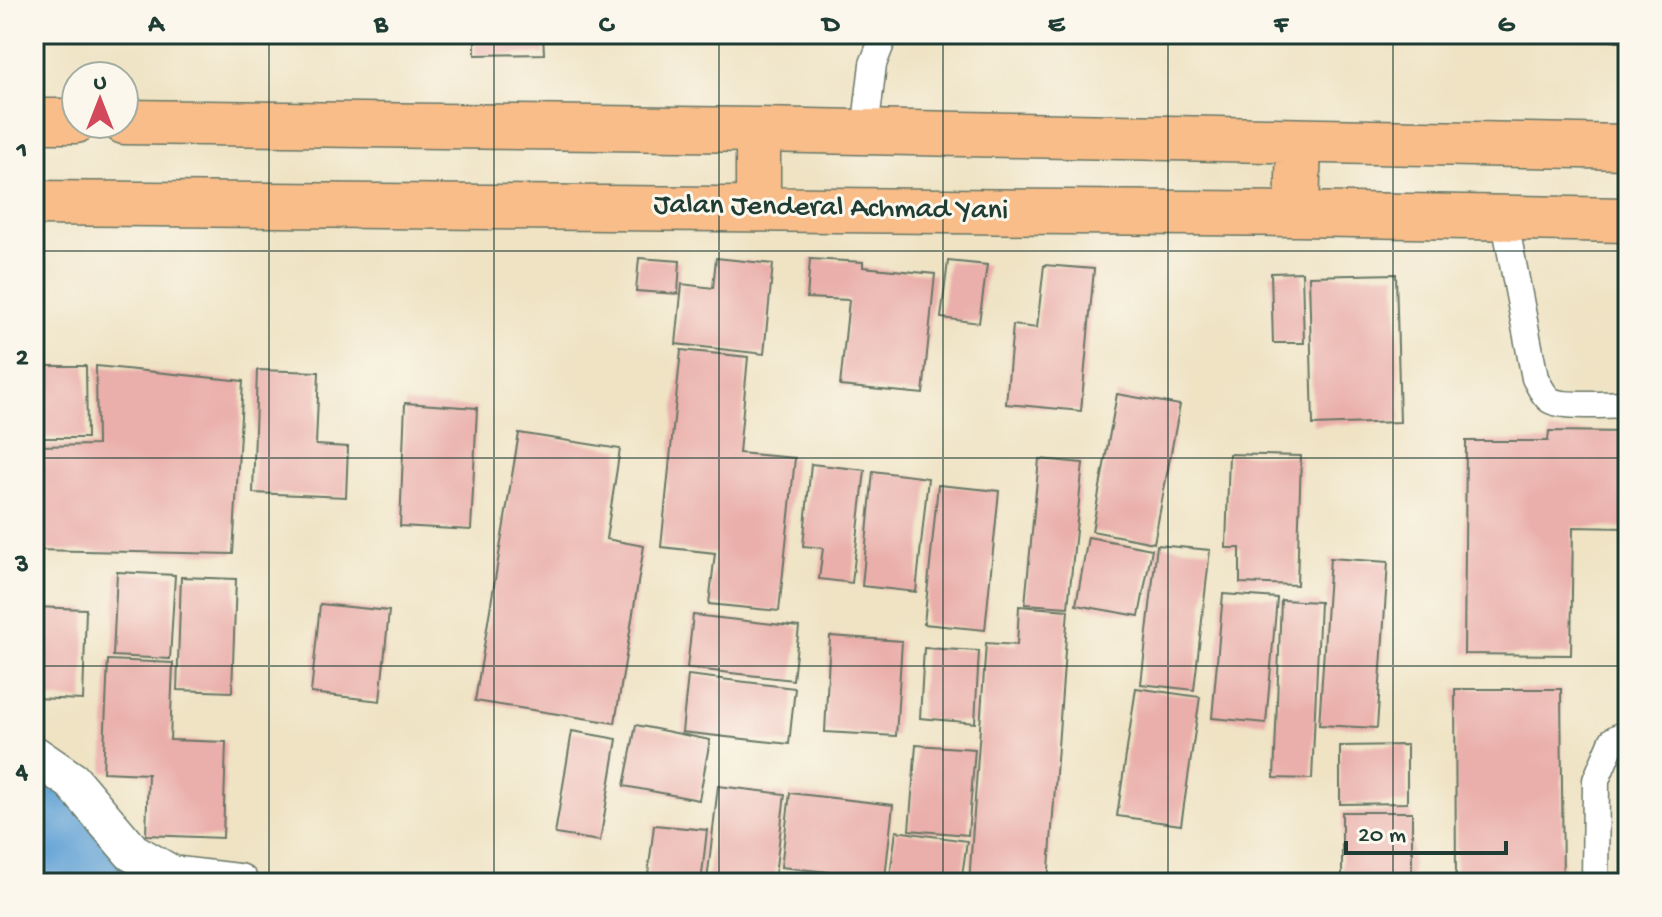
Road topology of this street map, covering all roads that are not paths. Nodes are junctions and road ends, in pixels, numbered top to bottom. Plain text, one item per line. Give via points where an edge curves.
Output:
1 (884, 36) edge
2 (34, 121) edge
3 (60, 121) edge
4 (140, 122) edge
5 (758, 130) junction
6 (865, 132) junction
7 (1299, 141) junction
8 (1628, 147) edge
9 (34, 203) edge
10 (758, 209) junction
11 (1297, 214) junction
12 (1504, 217) junction
13 (1628, 220) edge
14 (1628, 404) edge
15 (1628, 732) edge
16 (34, 755) edge
17 (239, 883) edge
18 (1595, 883) edge

1 - 6 lane via 873,64
2 - 3 highway
4 - 5 highway
5 - 6 highway
5 - 10 highway
6 - 7 highway
7 - 8 highway
7 - 11 highway
9 - 10 highway, Jalan Jenderal Achmad Yani
10 - 11 highway, Jalan Jenderal Achmad Yani
11 - 12 highway, Jalan Jenderal Achmad Yani
12 - 13 highway, Jalan Jenderal Achmad Yani
12 - 14 lane via 1535,378 1542,391 1561,404
15 - 18 lane via 1613,740 1596,780
16 - 17 street via 72,781 132,852 172,875

